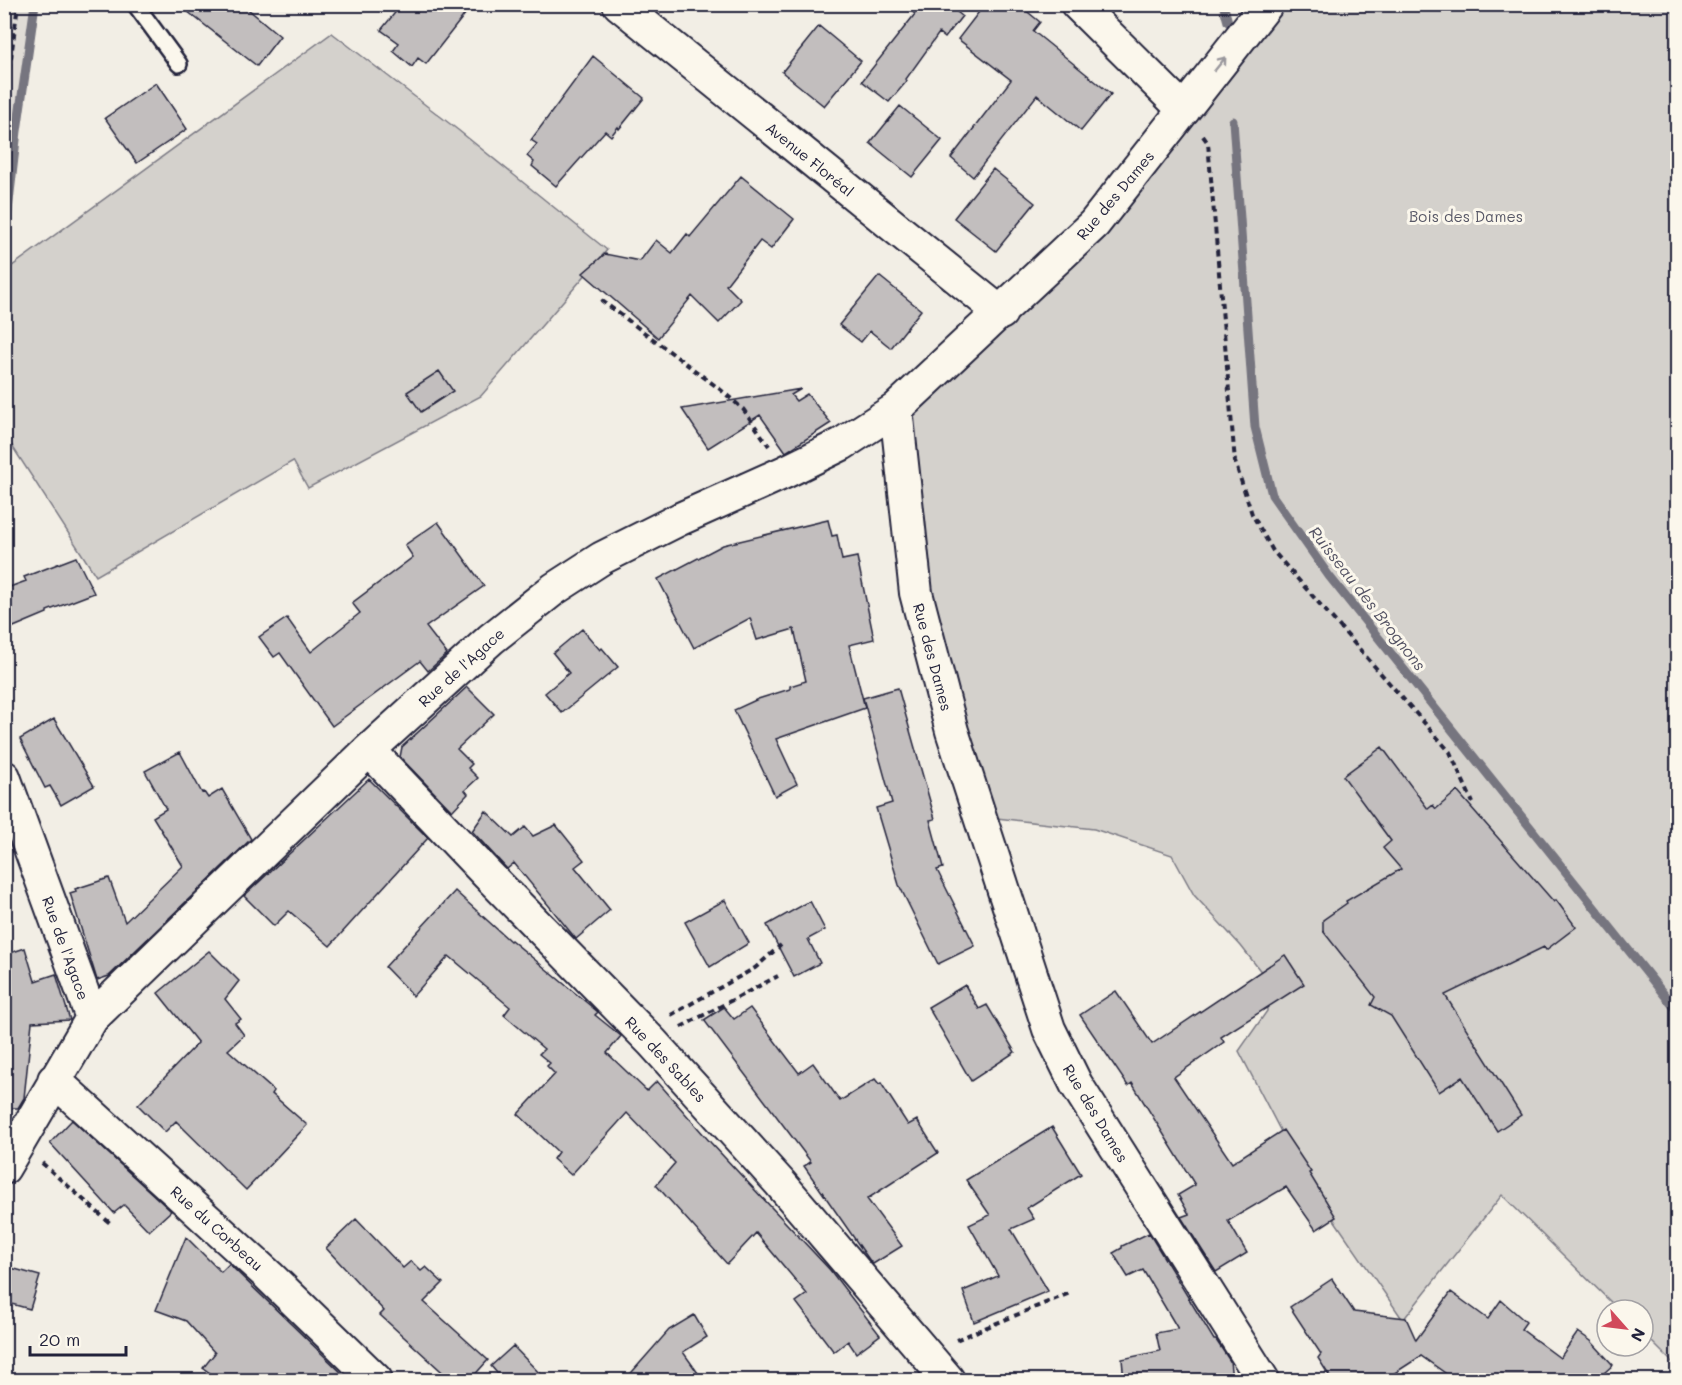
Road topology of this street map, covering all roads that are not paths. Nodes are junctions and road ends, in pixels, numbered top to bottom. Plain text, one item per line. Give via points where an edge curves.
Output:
1 (135, 4) edge
2 (619, 4) edge
3 (1077, 4) edge
4 (1267, 4) edge
5 (179, 64) dead end
6 (1184, 110) junction
7 (1001, 313) junction
8 (896, 409) junction
9 (369, 750) junction
10 (4, 777) edge
11 (92, 1018) junction
12 (54, 1080) junction
13 (12, 1155) edge
14 (376, 1380) edge
15 (948, 1380) edge
16 (1263, 1380) edge

1 - 5 lane
2 - 7 street, Avenue Floréal
3 - 6 street
6 -> 4 street, Rue des Dames
6 - 7 street, Rue des Dames via 1094,224
7 - 8 street, Rue des Dames
8 - 9 street, Rue de l'Agace via 842,444 612,553 554,589 490,639
8 - 16 street, Rue des Dames via 916,593 952,731 1049,1029 1076,1084
9 - 11 street, Rue de l'Agace
9 - 15 street, Rue des Sables via 647,1037 780,1183
10 - 11 street, Rue de l'Agace
11 - 12 street, Rue de l'Agace
12 - 13 street, Rue de l'Agace
12 - 14 street, Rue du Corbeau via 269,1276

